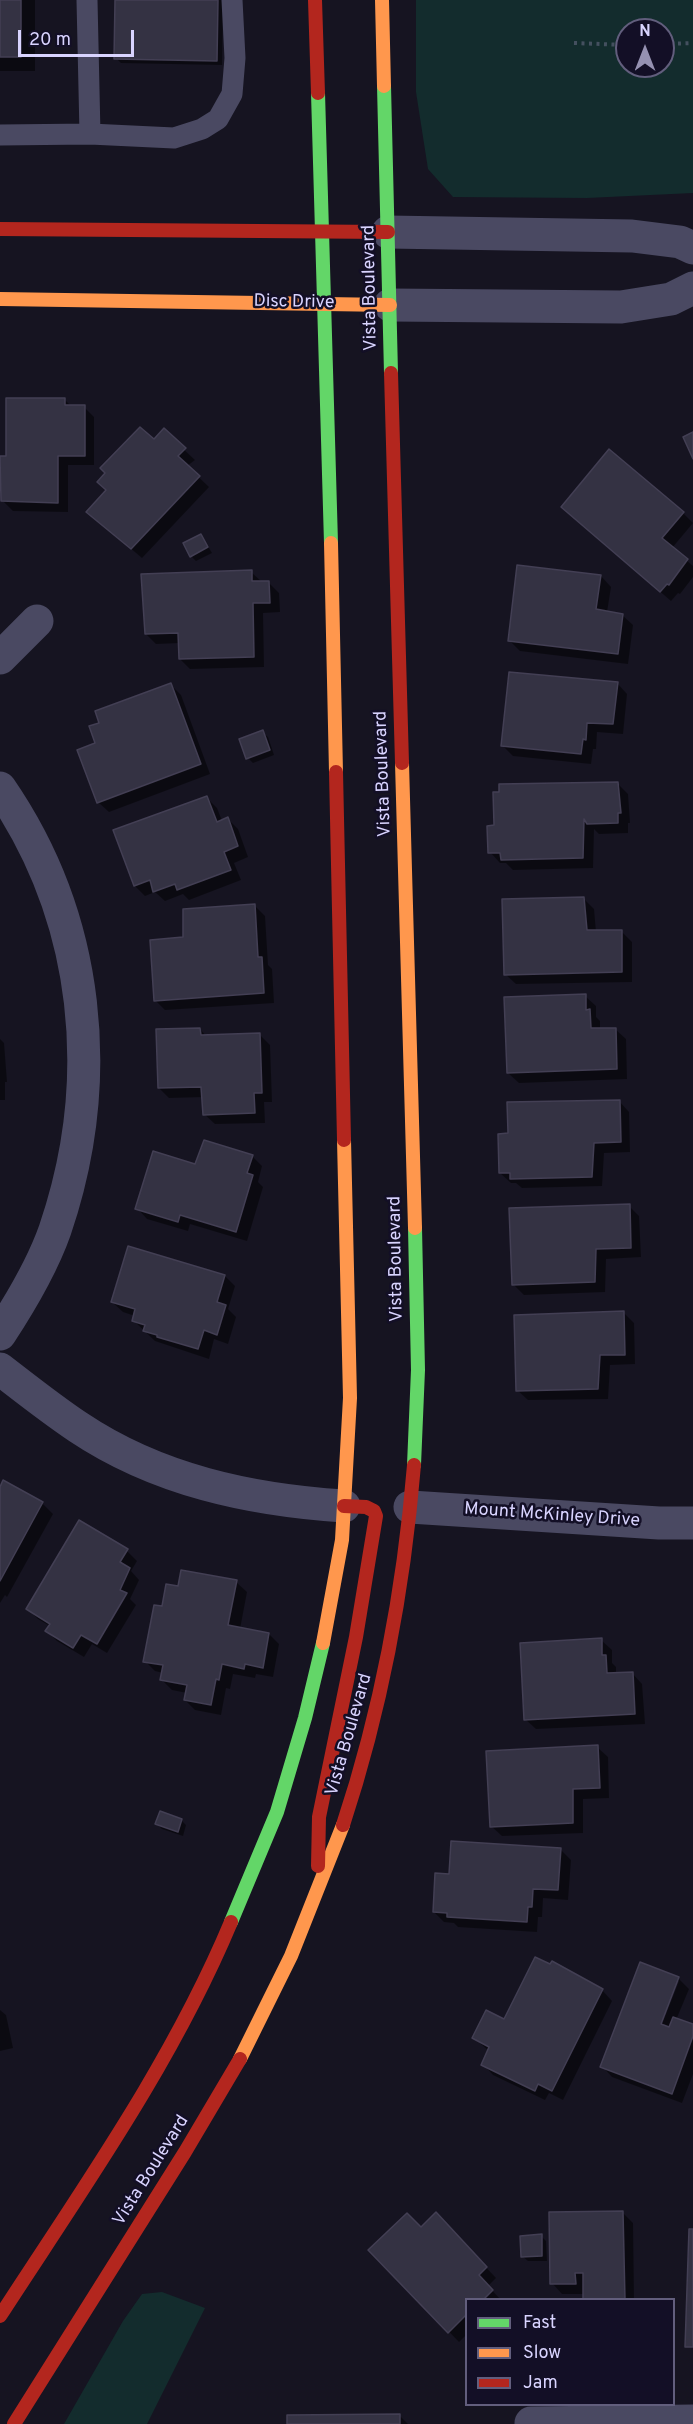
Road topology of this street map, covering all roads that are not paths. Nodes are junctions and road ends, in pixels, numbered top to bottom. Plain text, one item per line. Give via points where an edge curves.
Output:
1 (87, 0) edge
2 (232, 0) edge
3 (315, 0) edge
4 (382, 0) edge
5 (90, 134) junction
6 (0, 135) edge
7 (0, 229) edge
8 (322, 232) junction
9 (388, 232) junction
10 (693, 248) edge
11 (693, 288) edge
12 (0, 299) edge
13 (324, 303) junction
14 (390, 305) junction
15 (37, 621) dead end
16 (0, 658) edge
17 (0, 788) edge
18 (0, 1334) edge
19 (0, 1370) edge
20 (344, 1506) junction
21 (410, 1507) junction
22 (693, 1522) edge
23 (317, 1894) junction
24 (0, 2316) edge
25 (693, 2421) edge
26 (531, 2422) dead end
27 (14, 2424) edge

1 - 5 lane
2 - 5 lane via 232,94 218,119 174,138
3 - 8 main road
4 - 9 main road, Vista Boulevard
5 - 6 lane
7 - 8 main road
8 - 9 main road
8 - 13 main road
9 - 10 street via 632,236 680,242
9 - 14 main road, Vista Boulevard
11 - 14 street, Disc Drive via 671,299 621,307
12 - 13 main road, Disc Drive
13 - 14 main road, Disc Drive
13 - 20 main road via 350,1387
14 - 21 main road, Vista Boulevard via 413,1093 417,1417
15 - 16 street
17 - 18 street via 49,876 71,945 83,1017 84,1089 75,1161 54,1231 23,1299
19 - 20 street via 79,1428 140,1461 200,1484 269,1500
20 - 23 main road via 366,1507 376,1516 319,1817
20 - 24 main road via 329,1615 305,1718 277,1812 219,1953 150,2085
21 - 22 street, Mount McKinley Drive
21 - 23 main road, Vista Boulevard via 407,1551 386,1676 355,1790
23 - 27 main road, Vista Boulevard via 263,2012 210,2112
25 - 26 street

